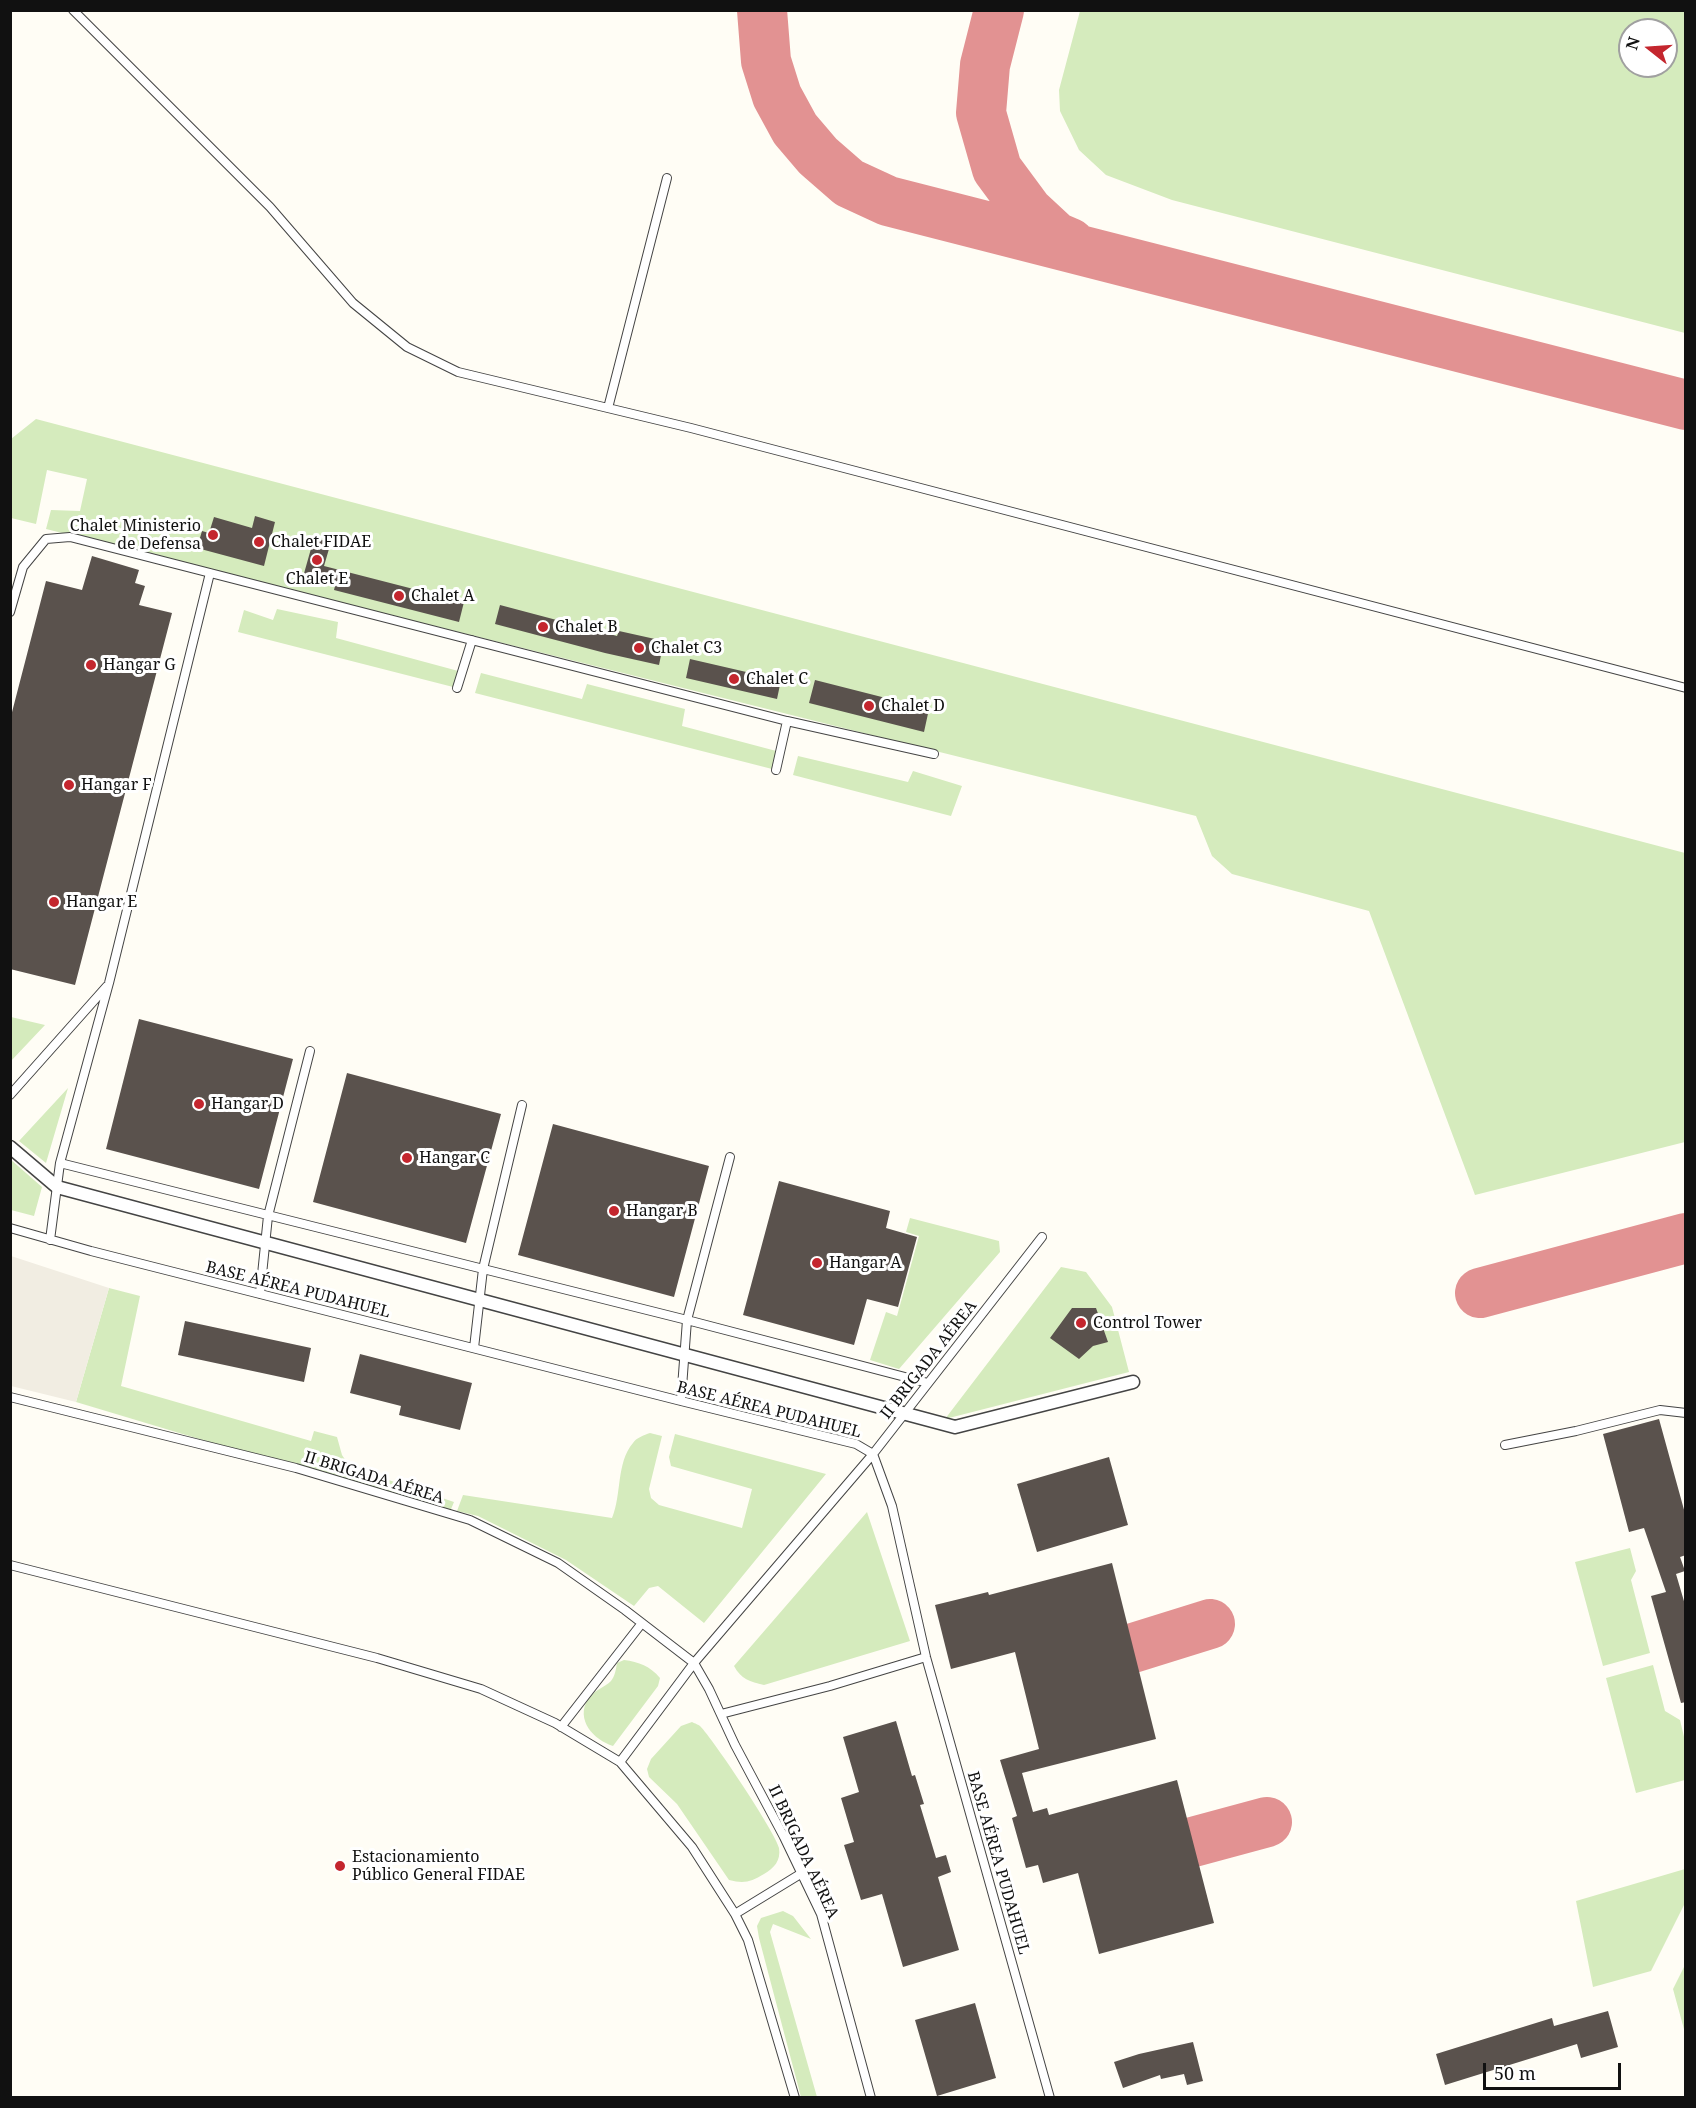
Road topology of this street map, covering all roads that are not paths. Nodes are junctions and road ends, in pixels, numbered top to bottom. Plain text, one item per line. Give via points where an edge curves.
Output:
1 (73, 10) edge
2 (667, 178) dead end
3 (608, 408) junction
4 (210, 573) junction
5 (10, 612) edge
6 (472, 640) junction
7 (457, 688) dead end
8 (1686, 688) edge
9 (787, 721) junction
10 (934, 754) dead end
11 (776, 770) dead end
12 (109, 983) junction
13 (310, 1051) dead end
14 (10, 1095) edge
15 (522, 1105) dead end
16 (10, 1146) edge
17 (730, 1158) dead end
18 (60, 1163) junction
19 (57, 1187) junction
20 (268, 1216) junction
21 (10, 1228) edge
22 (1042, 1237) dead end
23 (50, 1240) junction
24 (266, 1243) junction
25 (483, 1269) junction
26 (260, 1294) junction
27 (480, 1300) junction
28 (687, 1320) junction
29 (474, 1348) junction
30 (684, 1355) junction
31 (1133, 1382) dead end
32 (928, 1383) junction
33 (10, 1397) edge
34 (681, 1401) junction
35 (1686, 1413) edge
36 (904, 1414) junction
37 (1505, 1445) dead end
38 (873, 1454) junction
39 (10, 1564) edge
40 (642, 1623) junction
41 (926, 1658) junction
42 (694, 1663) junction
43 (721, 1714) junction
44 (561, 1727) junction
45 (620, 1762) junction
46 (802, 1873) junction
47 (735, 1914) junction
48 (795, 2097) edge
49 (871, 2097) edge
50 (1050, 2097) edge

1 - 3 lane via 270,207 353,303 407,347 458,372
2 - 3 lane
3 - 8 lane
4 - 5 lane via 70,537 46,539 23,567
4 - 6 lane
4 - 12 lane
6 - 7 lane
6 - 9 lane
9 - 10 lane
9 - 11 lane
12 - 14 lane
12 - 18 lane
13 - 20 lane
15 - 25 lane
16 - 19 street
17 - 28 lane
18 - 19 lane
18 - 20 lane
19 - 23 lane
19 - 24 street
20 - 24 lane
20 - 25 lane
21 - 23 lane, BASE AÉREA PUDAHUEL
22 - 32 lane, II BRIGADA AÉREA
23 - 26 lane, BASE AÉREA PUDAHUEL
24 - 26 lane
24 - 27 street
25 - 27 lane
25 - 28 lane
26 - 29 lane, BASE AÉREA PUDAHUEL
27 - 29 lane
27 - 30 street
28 - 30 lane
28 - 32 lane
29 - 34 lane, BASE AÉREA PUDAHUEL
30 - 34 lane
30 - 36 street
31 - 36 street via 955,1427
32 - 36 lane, II BRIGADA AÉREA
33 - 40 lane, II BRIGADA AÉREA via 296,1468 470,1520 558,1563
34 - 38 lane, BASE AÉREA PUDAHUEL via 856,1444
35 - 37 lane via 1660,1410
36 - 38 lane, II BRIGADA AÉREA
38 - 41 lane, BASE AÉREA PUDAHUEL via 892,1506
38 - 42 lane, II BRIGADA AÉREA
39 - 44 lane via 377,1658 481,1689
40 - 42 lane, II BRIGADA AÉREA
40 - 44 lane
41 - 43 lane
41 - 50 lane, BASE AÉREA PUDAHUEL
42 - 43 lane, II BRIGADA AÉREA
42 - 45 lane, II BRIGADA AÉREA
43 - 46 lane, II BRIGADA AÉREA
44 - 45 lane
45 - 47 lane via 692,1847
46 - 47 lane
46 - 49 lane, II BRIGADA AÉREA via 821,1914
47 - 48 lane via 748,1940

